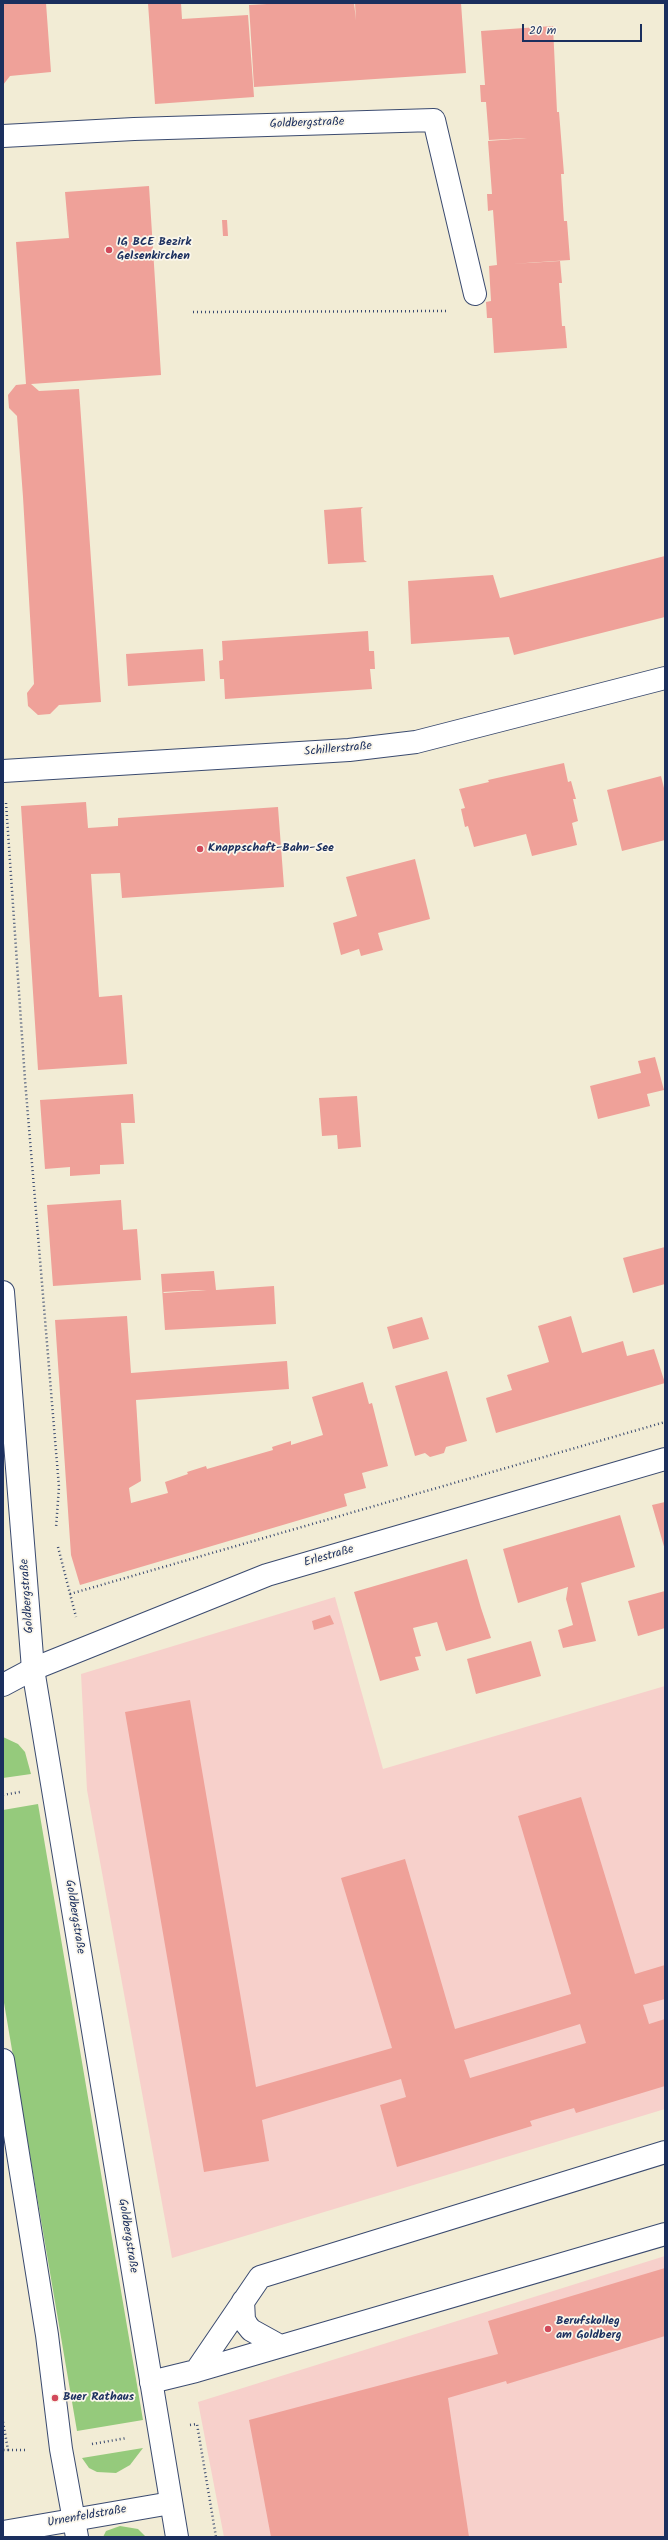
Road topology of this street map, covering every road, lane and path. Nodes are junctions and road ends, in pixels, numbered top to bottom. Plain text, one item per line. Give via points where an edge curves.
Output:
1 (3, 136) edge
2 (475, 294) joint
3 (193, 312) dead end
4 (665, 678) edge
5 (3, 771) edge
6 (3, 1292) edge
7 (665, 1422) edge
8 (665, 1459) edge
9 (56, 1531) dead end
10 (58, 1545) dead end
11 (70, 1594) junction
12 (84, 1649) junction
13 (33, 1669) junction
14 (3, 1684) edge
15 (3, 2060) edge
16 (665, 2152) edge
17 (665, 2234) edge
18 (243, 2301) junction
19 (280, 2346) junction
20 (196, 2371) junction
21 (151, 2382) junction
22 (3, 2422) edge
23 (3, 2450) edge
24 (171, 2503) junction
25 (76, 2528) edge
26 (11, 2533) edge
27 (177, 2537) edge

1 - 2 street, Goldbergstraße via 134,129 434,120
2 - 3 path via 476,311
4 - 5 street, Schillerstraße via 416,742 348,750
5 - 9 path via 58,1487
6 - 13 street, Goldbergstraße
7 - 11 path
8 - 12 street, Erlestraße via 267,1575
10 - 11 path
11 - 12 path
12 - 13 street, Erlestraße
13 - 14 street, Erlestraße
13 - 21 street, Goldbergstraße
15 - 25 street via 47,2335 61,2449
16 - 18 street via 260,2277
17 - 19 street
18 - 19 street via 244,2320 251,2330
18 - 20 street
19 - 20 street
20 - 21 street
21 - 24 street, Goldbergstraße via 162,2432
22 - 23 path via 8,2450
24 - 25 street, Urnenfeldstraße
24 - 27 street, Goldbergstraße
25 - 26 street, Urnenfeldstraße

